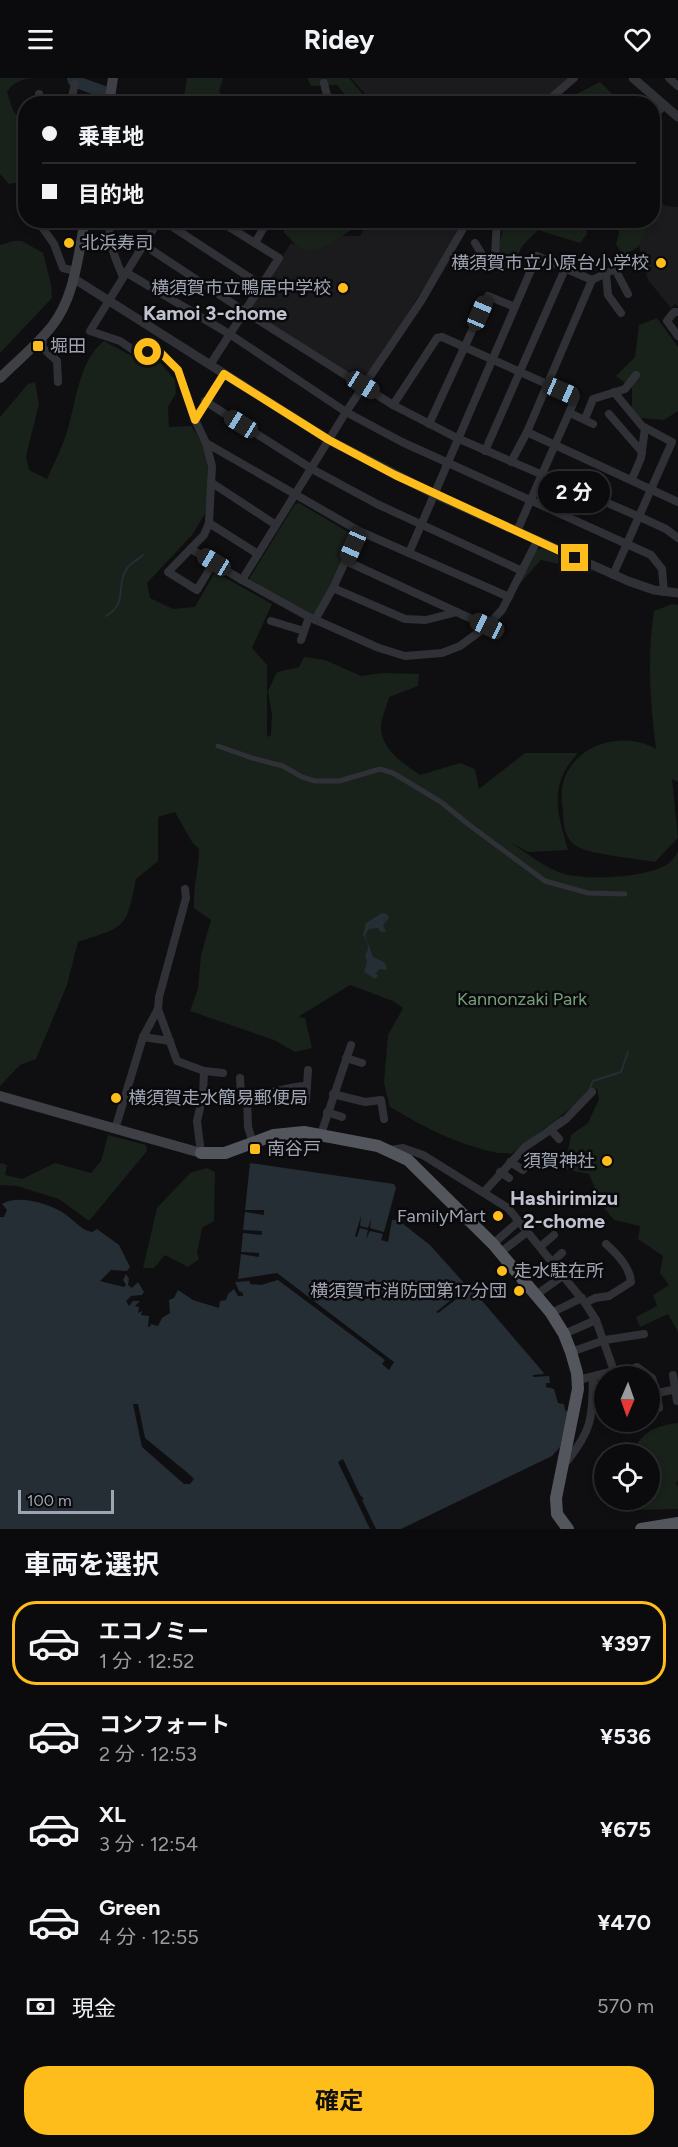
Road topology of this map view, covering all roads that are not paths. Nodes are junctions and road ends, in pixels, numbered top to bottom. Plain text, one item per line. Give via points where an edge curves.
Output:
1 (113, 78) edge
2 (574, 78) edge
3 (633, 78) edge
4 (669, 78) edge
5 (324, 83) dead end
6 (75, 84) dead end
7 (678, 86) edge
8 (72, 96) edge
9 (111, 96) edge
10 (327, 96) edge
11 (553, 96) edge
12 (653, 96) edge
13 (660, 102) edge
14 (664, 106) junction
15 (660, 110) edge
16 (678, 117) edge
17 (43, 228) edge
18 (83, 228) edge
19 (109, 228) edge
20 (155, 228) edge
21 (173, 228) edge
22 (235, 228) edge
23 (263, 228) edge
24 (463, 228) edge
25 (497, 228) edge
26 (255, 243) junction
27 (475, 243) dead end
28 (144, 244) junction
29 (565, 269) junction
30 (74, 274) junction
31 (606, 274) junction
32 (125, 275) junction
33 (592, 280) junction
34 (261, 285) junction
35 (628, 294) dead end
36 (109, 300) junction
37 (515, 307) junction
38 (244, 311) junction
39 (678, 312) edge
40 (621, 313) dead end
41 (231, 335) junction
42 (678, 336) edge
43 (40, 339) junction
44 (466, 348) junction
45 (492, 360) junction
46 (210, 365) junction
47 (520, 372) junction
48 (224, 374) junction
49 (636, 375) dead end
50 (0, 378) edge
51 (58, 382) dead end
52 (363, 385) junction
53 (548, 385) junction
54 (614, 392) junction
55 (205, 401) junction
56 (393, 405) junction
57 (345, 412) junction
58 (570, 413) junction
59 (609, 414) dead end
60 (585, 419) junction
61 (195, 420) junction
62 (429, 424) junction
63 (593, 424) dead end
64 (645, 428) junction
65 (527, 432) junction
66 (457, 438) junction
67 (329, 440) junction
68 (206, 444) junction
69 (556, 445) junction
70 (486, 451) junction
71 (642, 452) junction
72 (511, 462) junction
73 (447, 464) junction
74 (312, 469) junction
75 (542, 476) junction
76 (632, 479) junction
77 (212, 483) junction
78 (652, 489) junction
79 (434, 494) junction
80 (294, 495) junction
81 (530, 502) junction
82 (678, 502) edge
83 (640, 517) junction
84 (210, 523) junction
85 (276, 525) junction
86 (421, 525) junction
87 (359, 531) junction
88 (517, 531) junction
89 (678, 538) edge
90 (537, 540) junction
91 (626, 545) junction
92 (191, 549) junction
93 (409, 553) junction
94 (258, 554) junction
95 (346, 561) junction
96 (214, 562) junction
97 (522, 571) junction
98 (613, 574) junction
99 (242, 580) junction
100 (333, 588) junction
101 (664, 592) junction
102 (678, 593) edge
103 (508, 597) junction
104 (457, 612) junction
105 (312, 618) junction
106 (271, 621) dead end
107 (487, 626) junction
108 (304, 631) junction
109 (301, 640) dead end
110 (218, 746) dead end
111 (185, 889) dead end
112 (625, 894) dead end
113 (158, 1009) junction
114 (143, 1037) junction
115 (170, 1041) junction
116 (351, 1046) dead end
117 (346, 1058) junction
118 (363, 1063) dead end
119 (308, 1070) dead end
120 (204, 1071) junction
121 (223, 1073) dead end
122 (240, 1078) dead end
123 (307, 1086) junction
124 (592, 1092) dead end
125 (333, 1094) junction
126 (0, 1096) edge
127 (247, 1096) junction
128 (306, 1100) dead end
129 (327, 1112) junction
130 (342, 1118) dead end
131 (384, 1119) dead end
132 (116, 1126) dead end
133 (551, 1130) junction
134 (321, 1134) junction
135 (559, 1138) dead end
136 (253, 1143) junction
137 (390, 1150) junction
138 (201, 1153) junction
139 (423, 1155) junction
140 (510, 1162) junction
141 (415, 1166) junction
142 (523, 1170) dead end
143 (500, 1172) junction
144 (509, 1178) dead end
145 (484, 1192) junction
146 (519, 1221) junction
147 (526, 1232) junction
148 (554, 1235) dead end
149 (606, 1244) dead end
150 (540, 1247) junction
151 (497, 1248) junction
152 (562, 1253) dead end
153 (552, 1262) junction
154 (564, 1275) junction
155 (536, 1295) junction
156 (583, 1301) junction
157 (551, 1313) junction
158 (596, 1320) junction
159 (564, 1334) junction
160 (644, 1334) dead end
161 (604, 1340) junction
162 (570, 1352) junction
163 (612, 1366) edge
164 (673, 1375) dead end
165 (593, 1377) joint
166 (578, 1380) junction
167 (677, 1389) edge
168 (660, 1392) edge
169 (676, 1401) dead end
170 (564, 1461) junction
171 (678, 1523) edge
172 (568, 1529) edge
173 (641, 1529) edge

1 - 9 main road
2 - 11 street
3 - 12 street
4 - 7 street
5 - 10 street
6 - 8 street
13 - 14 street
14 - 15 street
14 - 16 street
17 - 30 street via 63,268
18 - 30 main road
19 - 32 street via 114,254
20 - 28 street
21 - 34 street
22 - 26 street
23 - 26 street
24 - 52 street via 421,301
25 - 27 street via 492,259 483,256
26 - 34 street via 279,258
28 - 32 street
28 - 38 street
29 - 33 street
29 - 37 street via 537,256
29 - 47 street
30 - 36 street
30 - 43 main road via 60,312
31 - 33 street
31 - 35 street via 617,266
31 - 40 street via 608,295
32 - 36 street
32 - 41 street
33 - 53 street
34 - 38 street
36 - 46 street
36 - 61 street via 90,331 120,341 136,352 160,352 178,370
37 - 44 street via 488,296
37 - 45 street
38 - 41 street
38 - 52 street
39 - 42 street via 667,321
41 - 46 street
41 - 57 street
43 - 50 main road
43 - 51 street via 42,347 57,361
44 - 45 street
44 - 56 street via 437,338
44 - 62 street
45 - 47 street
45 - 66 street
46 - 48 street
47 - 53 street
47 - 70 street
48 - 55 street
48 - 67 street
49 - 54 street via 625,389
52 - 56 street
52 - 57 street
53 - 58 street via 576,398
53 - 65 street
54 - 60 street via 593,399
54 - 64 street
55 - 61 street
55 - 74 street
56 - 62 street
57 - 67 street
57 - 73 street
58 - 60 street
58 - 69 street
59 - 71 street
60 - 63 street
61 - 68 street
62 - 66 street
64 - 71 street
64 - 78 street via 672,442
65 - 69 street
65 - 72 street
66 - 70 street
66 - 73 street
67 - 74 street
67 - 79 street
68 - 77 street
68 - 80 street
69 - 75 street
69 - 76 street
70 - 72 street
71 - 76 street
72 - 75 street
73 - 79 street
73 - 81 street
74 - 80 street
74 - 86 street
75 - 81 street
75 - 83 street
76 - 78 street
77 - 84 street
77 - 85 street
78 - 82 street
78 - 83 street
79 - 86 street
79 - 88 street
80 - 85 street
80 - 87 street
81 - 88 street
81 - 91 street
83 - 89 street
83 - 91 street
84 - 92 street
84 - 94 street
85 - 94 street
86 - 93 street
86 - 97 street
87 - 93 street
87 - 95 street
88 - 90 street
90 - 97 street
90 - 98 street
91 - 98 street
91 - 101 street via 658,562
92 - 96 street
92 - 96 street via 168,572 197,590
93 - 103 street
94 - 99 street
95 - 100 street
95 - 104 street
96 - 99 street
97 - 103 street
98 - 101 street
99 - 105 street
100 - 104 street via 405,619 426,620
100 - 105 street
101 - 102 street
103 - 107 street
104 - 107 street
105 - 107 street via 405,656 460,646
105 - 108 street
106 - 108 street
108 - 109 street
110 - 112 street via 283,766 315,781 339,781 380,769 393,773 441,802 545,881 588,893
111 - 113 street
113 - 114 street
113 - 115 street
114 - 115 street
114 - 132 street
115 - 120 street via 177,1061
116 - 117 street
117 - 118 street
117 - 125 street
119 - 123 street
120 - 121 street
120 - 138 street via 197,1121
122 - 127 street via 241,1094
123 - 127 street
123 - 128 street
124 - 133 street
125 - 129 street
125 - 131 street via 365,1102 381,1100
126 - 138 main road
127 - 136 street
129 - 130 street
129 - 134 street
133 - 135 street
133 - 140 street
134 - 136 highway via 288,1132
134 - 137 highway
136 - 138 highway via 225,1153
137 - 139 street via 403,1148
137 - 141 highway
139 - 141 street
139 - 145 street
140 - 142 street
140 - 143 street
141 - 151 highway
143 - 144 street
143 - 145 street
145 - 146 street
146 - 147 street
146 - 151 street
147 - 150 street
147 - 151 street
148 - 150 street
149 - 156 street via 630,1274 631,1282 609,1296
150 - 153 street
151 - 155 highway
152 - 153 street
153 - 154 street
154 - 155 street
154 - 156 street
155 - 157 highway
156 - 157 street
156 - 158 street
157 - 159 highway
158 - 159 street
158 - 161 street
159 - 162 highway
160 - 161 street
161 - 162 street
161 - 163 street
162 - 166 highway
164 - 167 street
165 - 166 street
165 - 170 street via 592,1420 584,1440
166 - 170 highway
167 - 168 street
167 - 169 street
170 - 172 highway via 556,1506
171 - 173 highway

